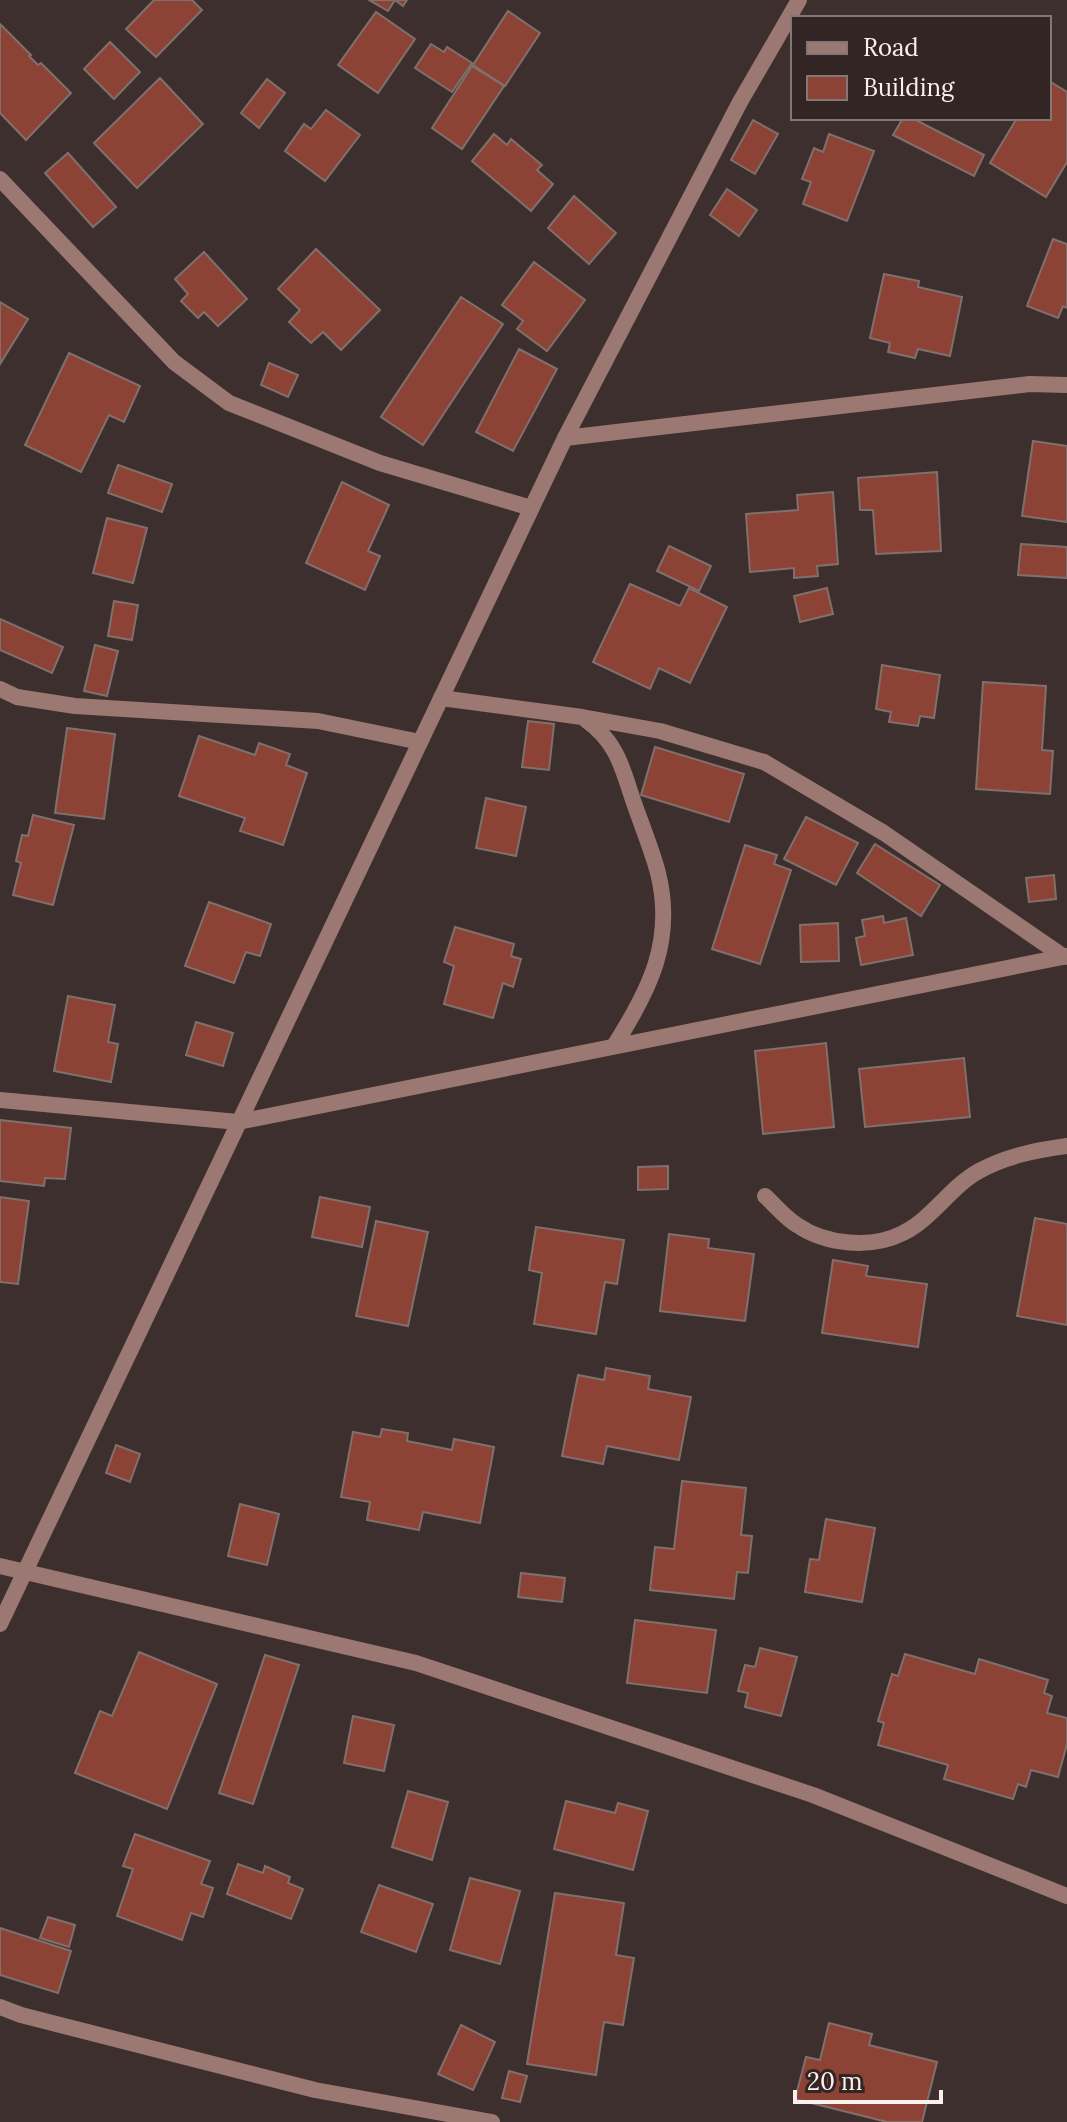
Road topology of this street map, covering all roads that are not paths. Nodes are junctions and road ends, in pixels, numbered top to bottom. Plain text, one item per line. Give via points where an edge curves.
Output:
1 (799, 0) edge
2 (0, 179) edge
3 (1067, 385) edge
4 (565, 438) junction
5 (531, 508) junction
6 (0, 689) edge
7 (441, 698) junction
8 (582, 717) junction
9 (420, 742) junction
10 (1066, 956) edge
11 (614, 1046) junction
12 (0, 1100) edge
13 (238, 1122) junction
14 (1067, 1146) edge
15 (765, 1196) dead end
16 (0, 1566) edge
17 (25, 1573) junction
18 (0, 1624) edge
19 (1067, 1896) edge
20 (0, 2007) edge
21 (492, 2122) edge

1 - 4 street
2 - 5 street via 174,362 229,403 380,463
3 - 4 street via 1030,384
4 - 5 street
5 - 7 street
6 - 9 street via 17,697 75,706 318,721
7 - 8 street
7 - 9 street
8 - 10 street via 660,731 764,762 884,833
8 - 11 street via 602,731 617,752 658,874 665,921 657,966
9 - 13 street
10 - 11 street
11 - 13 street
12 - 13 street
13 - 17 street
14 - 15 street via 1032,1150 980,1170 904,1233 867,1244 831,1239 798,1226
16 - 17 street
17 - 18 street
17 - 19 street via 416,1663 813,1795
20 - 21 street via 315,2090

